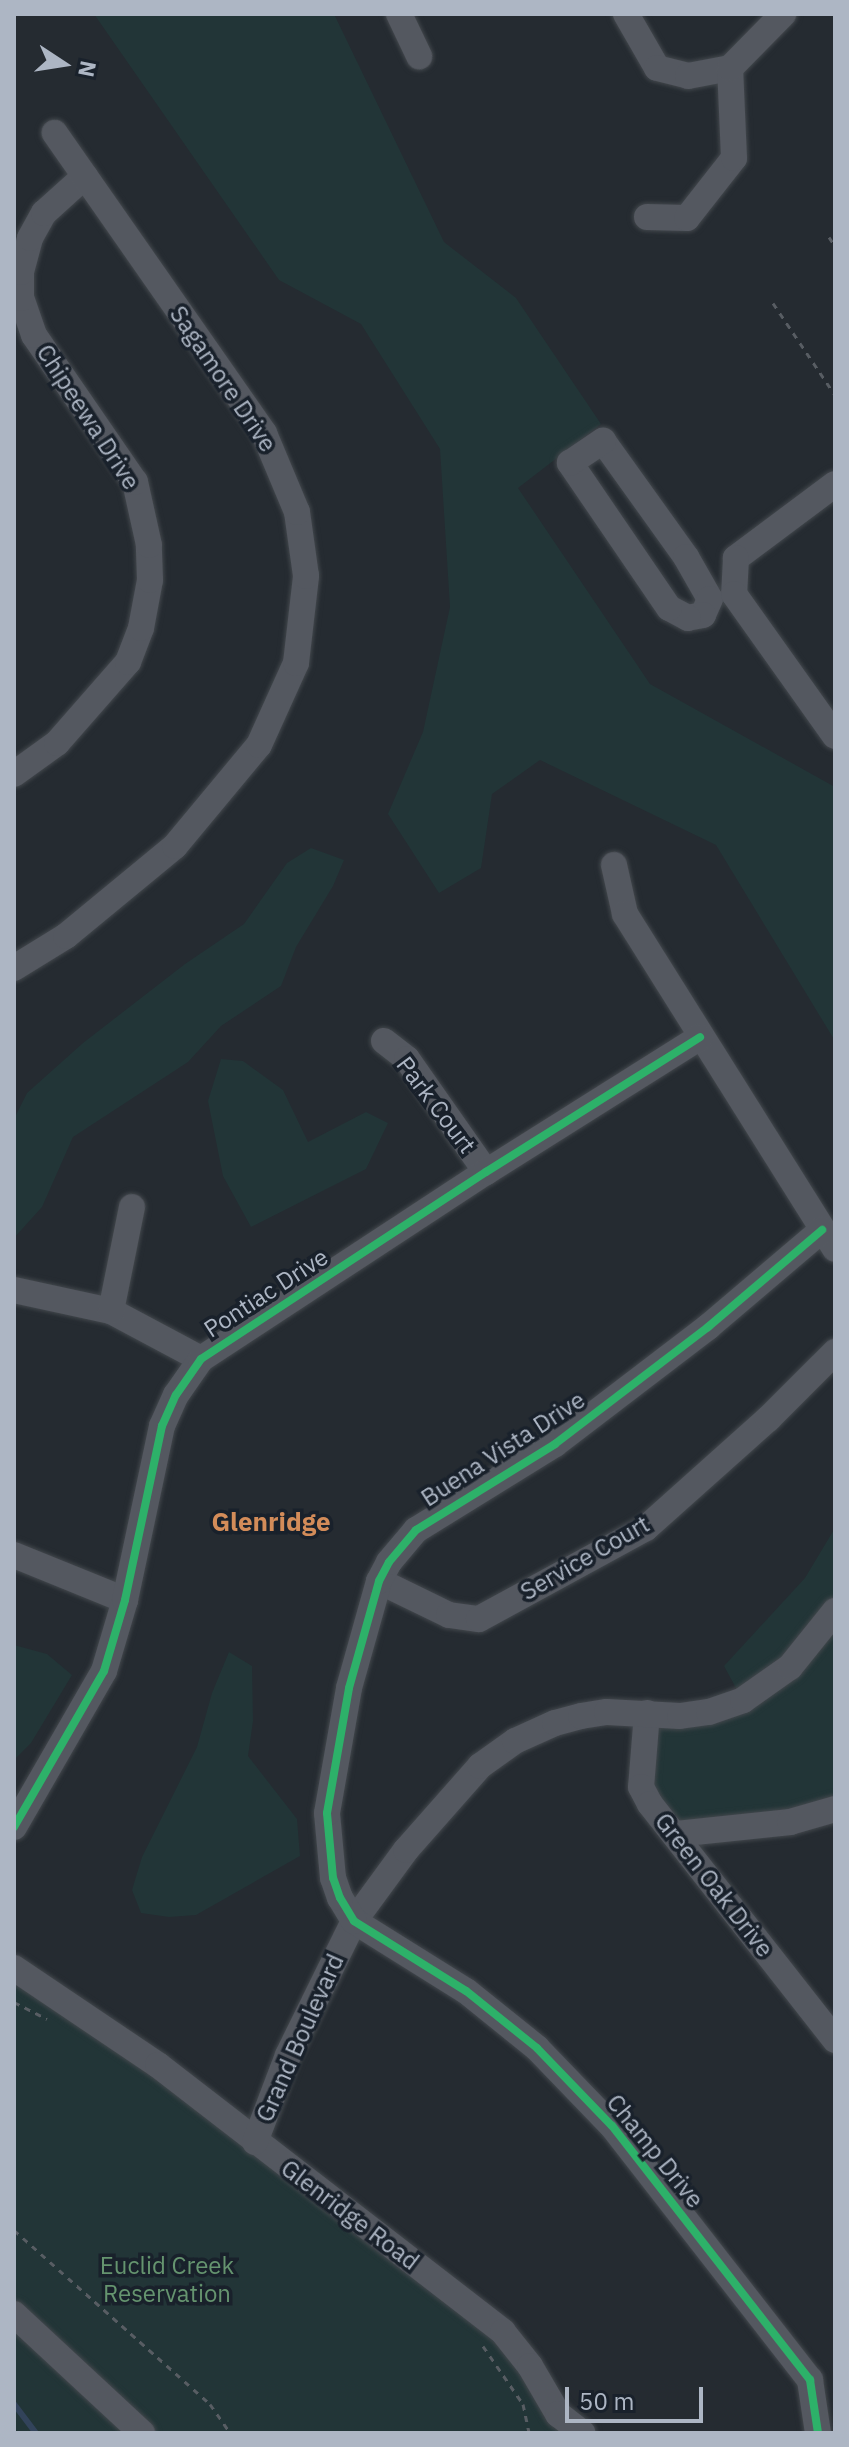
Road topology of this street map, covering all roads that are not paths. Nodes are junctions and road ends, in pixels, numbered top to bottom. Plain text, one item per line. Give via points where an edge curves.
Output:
1 (399, 14) edge
2 (626, 14) edge
3 (783, 14) edge
4 (419, 56) dead end
5 (730, 68) junction
6 (55, 133) dead end
7 (85, 176) junction
8 (647, 217) dead end
9 (835, 484) edge
10 (722, 596) junction
11 (835, 738) edge
12 (14, 774) edge
13 (614, 865) dead end
14 (14, 968) edge
15 (700, 1037) junction
16 (384, 1041) dead end
17 (486, 1172) junction
18 (132, 1207) dead end
19 (828, 1240) edge
20 (14, 1290) edge
21 (111, 1311) junction
22 (835, 1352) edge
23 (201, 1359) junction
24 (14, 1555) edge
25 (379, 1581) junction
26 (125, 1600) junction
27 (835, 1611) edge
28 (647, 1713) junction
29 (835, 1809) edge
30 (14, 1827) edge
31 (676, 1834) junction
32 (354, 1921) junction
33 (14, 1968) edge
34 (835, 2040) edge
35 (255, 2142) junction
36 (14, 2314) edge
37 (142, 2433) edge
38 (582, 2433) edge
39 (818, 2433) edge

1 - 4 street
2 - 5 street via 657,68 688,76
3 - 5 street
5 - 8 street via 734,158 687,218
6 - 7 street, Sagamore Drive
7 - 12 street, Chipeewa Drive via 44,213 30,238 21,298 34,335 135,482 149,545 150,580 128,662 57,743
7 - 14 street, Sagamore Drive via 264,433 297,512 306,576 296,663 259,745 175,846 66,936
9 - 10 street via 736,558
10 - 10 street via 686,557 603,441 570,463 669,608 688,618 703,615
10 - 11 street
13 - 15 street via 625,914
15 - 17 street, Pontiac Drive
15 - 19 street
16 - 17 street, Park Court via 407,1059
17 - 23 street, Pontiac Drive
18 - 21 street
19 - 25 street, Buena Vista Drive via 555,1444 416,1530
20 - 21 street
21 - 23 street
22 - 25 street, Service Court via 646,1528 479,1619 449,1615
23 - 26 street, Pontiac Drive via 162,1426
24 - 26 street
25 - 32 street, Buena Vista Drive via 349,1688 327,1813 333,1878
26 - 30 street, Pontiac Drive via 104,1671
27 - 28 street, Grand Boulevard via 790,1667 743,1700 680,1716
28 - 31 street, Green Oak Drive via 641,1787
28 - 32 street, Grand Boulevard via 581,1716 555,1723 480,1766
29 - 31 street via 790,1822
31 - 34 street, Green Oak Drive
32 - 35 street, Grand Boulevard via 288,2055
32 - 39 street, Champ Drive via 466,1991 537,2048 612,2126 810,2380
33 - 35 street, Glenridge Road via 158,2065
35 - 38 street, Glenridge Road via 503,2332 558,2414
36 - 37 street

